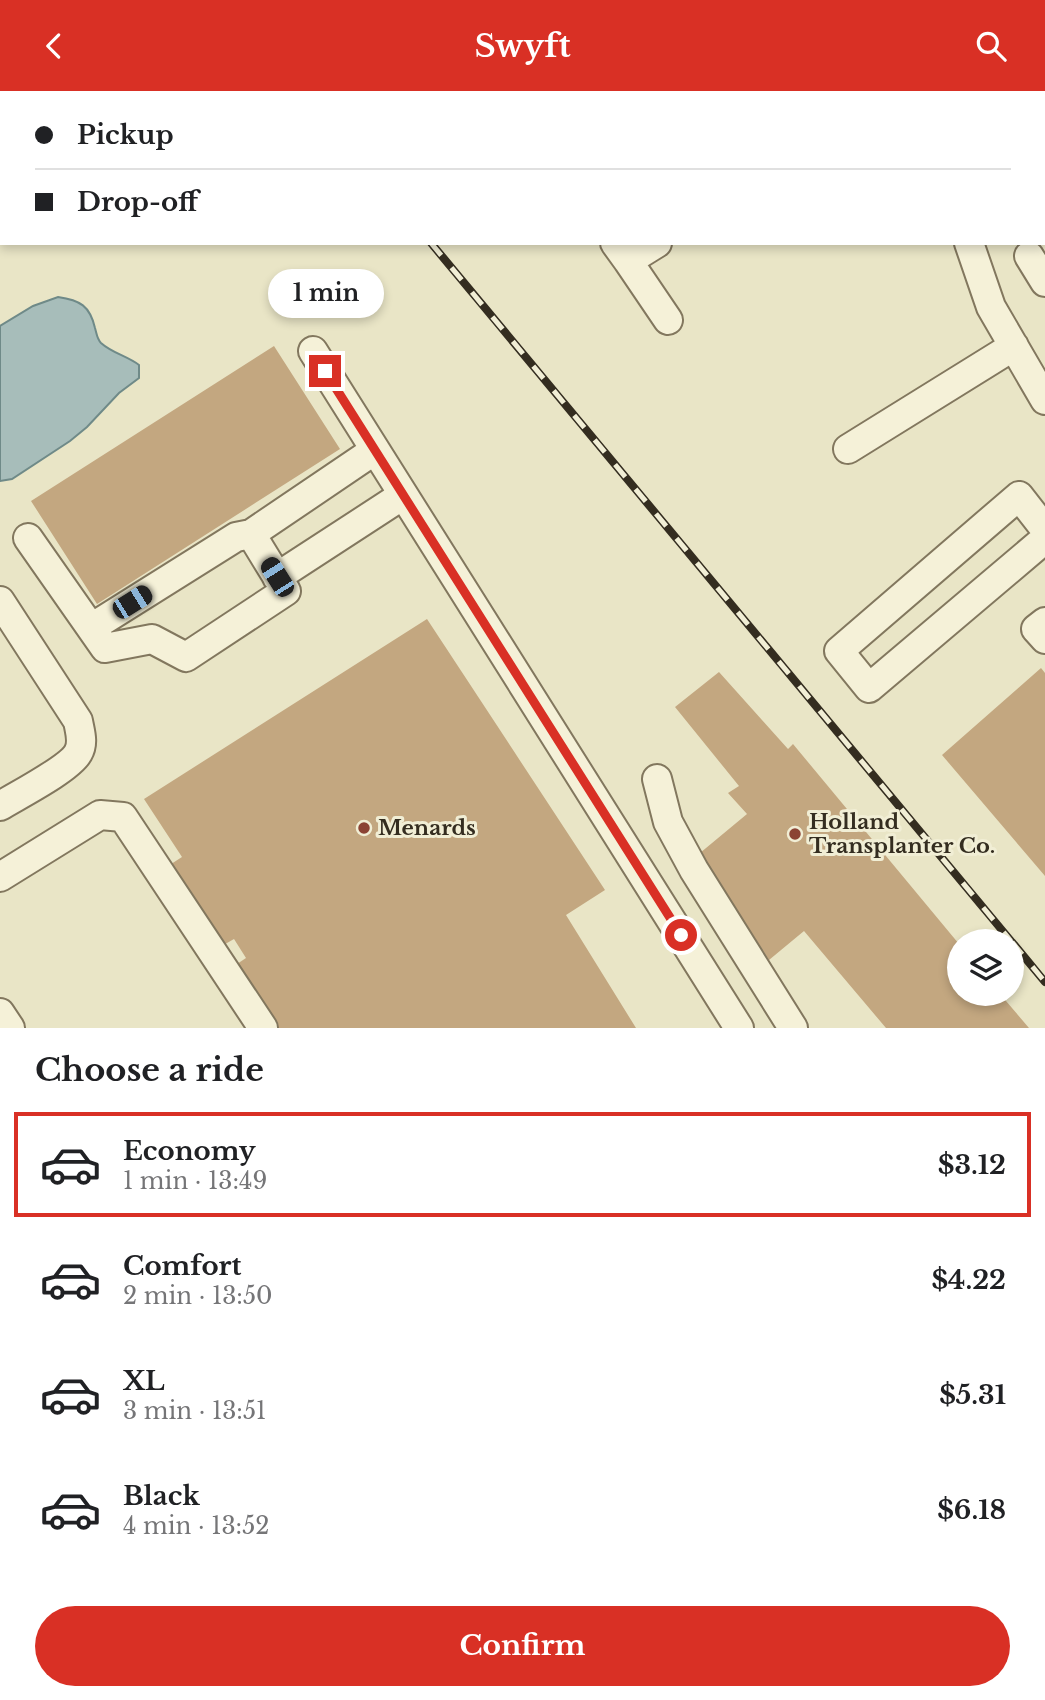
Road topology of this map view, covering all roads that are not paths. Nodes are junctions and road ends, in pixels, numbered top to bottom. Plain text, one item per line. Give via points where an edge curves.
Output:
1 (649, 245) edge
2 (971, 245) edge
3 (621, 252) edge
4 (1029, 256) dead end
5 (1045, 282) edge
6 (668, 320) dead end
7 (1014, 346) junction
8 (313, 351) dead end
9 (1037, 367) edge
10 (1045, 400) edge
11 (848, 449) dead end
12 (375, 450) junction
13 (404, 495) junction
14 (1045, 529) edge
15 (251, 534) junction
16 (28, 538) dead end
17 (1045, 539) edge
18 (277, 577) junction
19 (0, 601) edge
20 (1045, 622) edge
21 (90, 628) junction
22 (1045, 639) edge
23 (657, 779) dead end
24 (0, 806) edge
25 (0, 877) edge
26 (0, 1013) edge
27 (10, 1028) edge
28 (263, 1028) edge
29 (739, 1028) edge
30 (793, 1028) edge

1 - 3 street
2 - 7 street via 991,307
3 - 6 street
4 - 5 street
7 - 9 street
7 - 11 street
8 - 12 street
9 - 10 street
12 - 13 street
12 - 15 street
13 - 18 street
13 - 29 street
14 - 17 street via 1018,496 839,651 869,688
15 - 18 street
15 - 21 street via 236,537
16 - 21 street
18 - 21 street via 286,591 186,657 152,639 105,648
19 - 24 street via 78,721 82,739 79,753 69,764
20 - 22 street via 1036,629
23 - 30 street via 667,822
25 - 28 street via 100,815 123,817
26 - 27 street

